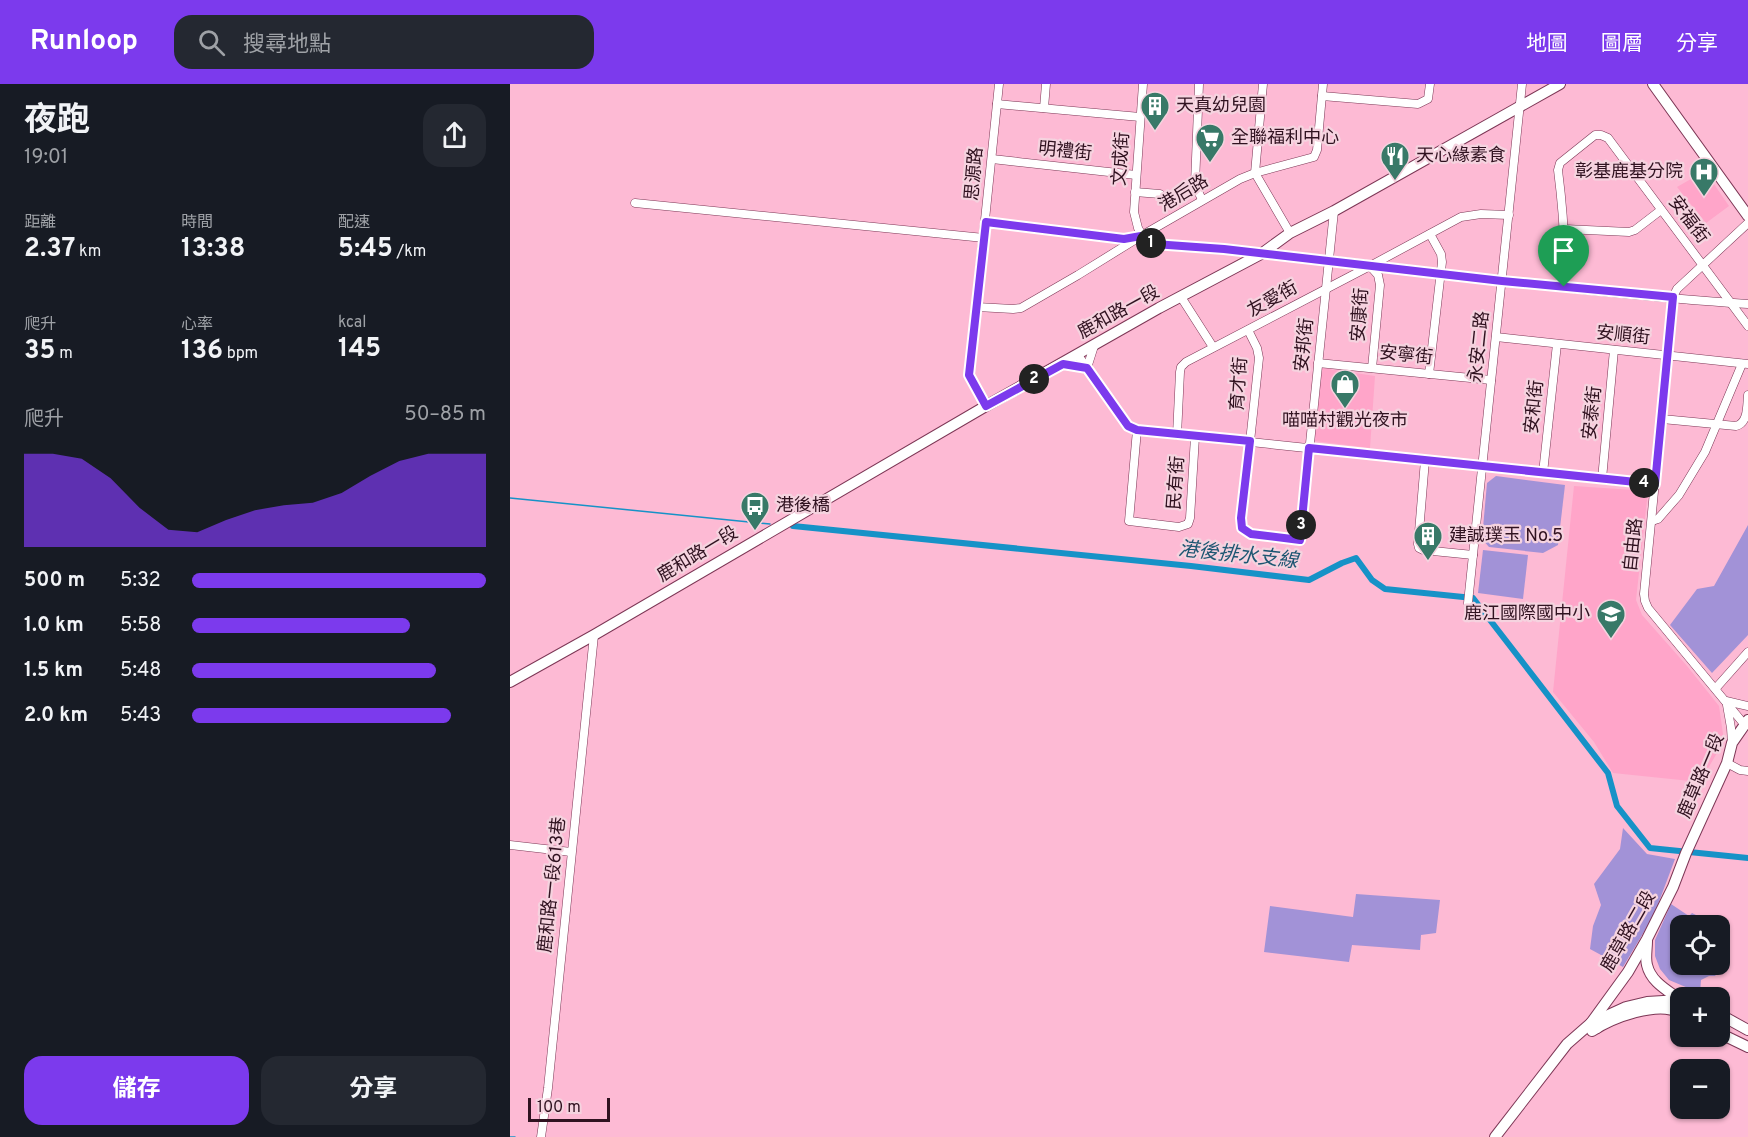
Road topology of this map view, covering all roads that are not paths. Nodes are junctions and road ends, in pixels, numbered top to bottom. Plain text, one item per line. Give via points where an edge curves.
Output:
1 (999, 84) edge
2 (1046, 84) edge
3 (1143, 84) edge
4 (1199, 84) edge
5 (1263, 84) edge
6 (1323, 84) edge
7 (1430, 84) edge
8 (1522, 84) edge
9 (1560, 84) edge
10 (1653, 84) edge
11 (1322, 96) junction
12 (997, 104) junction
13 (1520, 107) junction
14 (1044, 108) junction
15 (1140, 117) junction
16 (992, 159) junction
17 (1256, 173) junction
18 (1136, 175) junction
19 (1135, 192) junction
20 (1160, 194) dead end
21 (1202, 200) junction
22 (635, 203) dead end
23 (1661, 210) junction
24 (1334, 211) junction
25 (1509, 215) junction
26 (1748, 216) edge
27 (986, 222) junction
28 (1748, 223) edge
29 (1565, 229) junction
30 (1290, 233) junction
31 (1430, 234) junction
32 (1141, 236) junction
33 (984, 238) junction
34 (1261, 254) junction
35 (1329, 261) junction
36 (1702, 264) junction
37 (1370, 266) junction
38 (1441, 274) junction
39 (1502, 281) junction
40 (1564, 287) junction
41 (1326, 288) junction
42 (1181, 297) junction
43 (1673, 297) junction
44 (1731, 303) junction
45 (1748, 304) edge
46 (977, 307) junction
47 (1748, 326) edge
48 (1248, 330) junction
49 (1496, 338) junction
50 (1557, 344) junction
51 (1094, 346) junction
52 (1213, 347) junction
53 (1614, 350) junction
54 (1078, 355) junction
55 (1668, 356) junction
56 (1318, 363) junction
57 (1063, 364) junction
58 (1745, 364) edge
59 (1087, 368) junction
60 (1372, 368) junction
61 (1429, 374) junction
62 (1491, 380) junction
63 (1748, 395) edge
64 (986, 406) junction
65 (1662, 419) junction
66 (1716, 424) junction
67 (1137, 430) junction
68 (1177, 435) junction
69 (1195, 437) junction
70 (1250, 441) junction
71 (1309, 448) junction
72 (1425, 460) junction
73 (1482, 466) junction
74 (1543, 473) junction
75 (1602, 479) junction
76 (1655, 484) junction
77 (1652, 521) junction
78 (1473, 555) junction
79 (1468, 603) dead end
80 (594, 635) junction
81 (1748, 652) edge
82 (510, 682) edge
83 (1716, 688) junction
84 (1725, 701) junction
85 (1748, 706) edge
86 (1746, 722) edge
87 (1732, 743) junction
88 (1727, 763) junction
89 (1748, 771) edge
90 (510, 845) edge
91 (1688, 850) joint
92 (571, 852) junction
93 (1647, 939) junction
94 (1670, 997) edge
95 (1670, 1008) edge
96 (1730, 1020) edge
97 (1594, 1025) junction
98 (1748, 1030) edge
99 (1730, 1038) edge
100 (1748, 1047) edge
101 (541, 1137) edge
102 (1495, 1137) edge
103 (1503, 1137) edge

1 - 12 street, 思源路
2 - 14 street
3 - 15 street, 文成街
4 - 21 street via 1195,184
5 - 17 street
6 - 11 street, 港后路
7 - 11 street via 1428,99 1418,104
8 - 13 street, 永安二路
9 - 13 main road, 鹿和路一段
10 - 26 main road
11 - 17 street, 港后路 via 1314,157
12 - 14 street
12 - 16 street, 思源路
13 - 24 main road, 鹿和路一段
13 - 25 street, 永安二路
14 - 15 street
15 - 18 street, 文成街
16 - 18 street, 明禮街
16 - 27 street, 思源路
17 - 21 street, 港后路
17 - 30 street
18 - 19 street, 文成街
19 - 20 street
19 - 32 street, 文成街 via 1134,212
21 - 32 street, 港后路
22 - 33 street
23 - 29 street via 1629,232
23 - 29 street, 安福街 via 1608,138 1595,135 1560,163
23 - 36 street, 安福街
24 - 30 main road, 鹿和路一段
24 - 35 street, 安邦街
25 - 31 street, 友愛街 via 1469,215
25 - 39 street, 永安二路
27 - 32 street via 1124,239
27 - 33 street, 思源路
28 - 36 street
29 - 40 street, 安福街
30 - 34 main road, 鹿和路一段
31 - 37 street, 友愛街
31 - 38 street via 1441,254
32 - 34 street via 1154,244
32 - 46 street, 港后路 via 1021,308
33 - 46 street, 思源路
34 - 35 street
34 - 42 main road, 鹿和路一段
35 - 37 street
35 - 41 street, 安邦街
36 - 43 street
36 - 44 street, 安福街
37 - 38 street
37 - 41 street, 友愛街
37 - 60 street, 安康街 via 1380,285
38 - 39 street
38 - 61 street
39 - 40 street
39 - 49 street, 永安二路
40 - 43 street
41 - 48 street, 友愛街
41 - 56 street, 安邦街
42 - 51 main road, 鹿和路一段
42 - 52 street
43 - 44 street
43 - 55 street, 自由路
44 - 45 street
44 - 47 street, 安福街
46 - 64 street, 思源路 via 969,375
48 - 52 street, 友愛街
48 - 70 street, 育才街 via 1259,358
49 - 50 street, 安順街
49 - 62 street, 永安二路
50 - 53 street, 安順街
50 - 74 street, 安和街
51 - 54 main road, 鹿和路一段
51 - 59 street
52 - 68 street, 友愛街 via 1181,367
53 - 55 street, 安順街
53 - 75 street, 安泰街
54 - 57 main road, 鹿和路一段
54 - 59 street
55 - 58 street, 安順街
55 - 65 street, 自由路
56 - 60 street, 安寧街
56 - 71 street, 安邦街
57 - 59 street
57 - 64 main road, 鹿和路一段
58 - 66 street
59 - 67 street via 1128,426
60 - 61 street, 安寧街
61 - 62 street, 安寧街
62 - 73 street, 永安二路
63 - 66 street via 1745,422 1736,426
64 - 80 main road, 鹿和路一段
65 - 66 street
65 - 76 street, 自由路
66 - 77 street via 1705,452 1679,495
67 - 68 street
67 - 69 street, 民有街 via 1129,521 1179,527 1188,524
68 - 69 street
69 - 70 street
70 - 71 street
70 - 71 street, 育才街 via 1242,528 1251,534 1300,540
71 - 72 street
72 - 73 street
72 - 78 street via 1419,548
73 - 74 street
73 - 78 street, 永安二路
74 - 75 street
75 - 76 street
76 - 77 street, 自由路
77 - 83 street, 自由路 via 1645,601
78 - 79 street, 永安二路
80 - 82 main road, 鹿和路一段
80 - 92 street, 鹿和路一段613巷
81 - 83 street
83 - 84 street, 自由路
84 - 85 street
84 - 86 street, 自由路
84 - 87 street
86 - 87 main road, 鹿草路一段
87 - 88 main road, 鹿草路一段
88 - 89 street
88 - 91 main road, 鹿草路一段
90 - 92 street
91 - 93 main road, 鹿草路二段
92 - 101 street, 鹿和路一段613巷
93 - 94 main road via 1647,965
93 - 97 main road, 鹿草路二段
95 - 97 main road via 1642,1011
96 - 98 main road
97 - 102 main road, 鹿草路二段 via 1567,1044
97 - 103 main road, 鹿草路二段 via 1572,1047
99 - 100 main road

